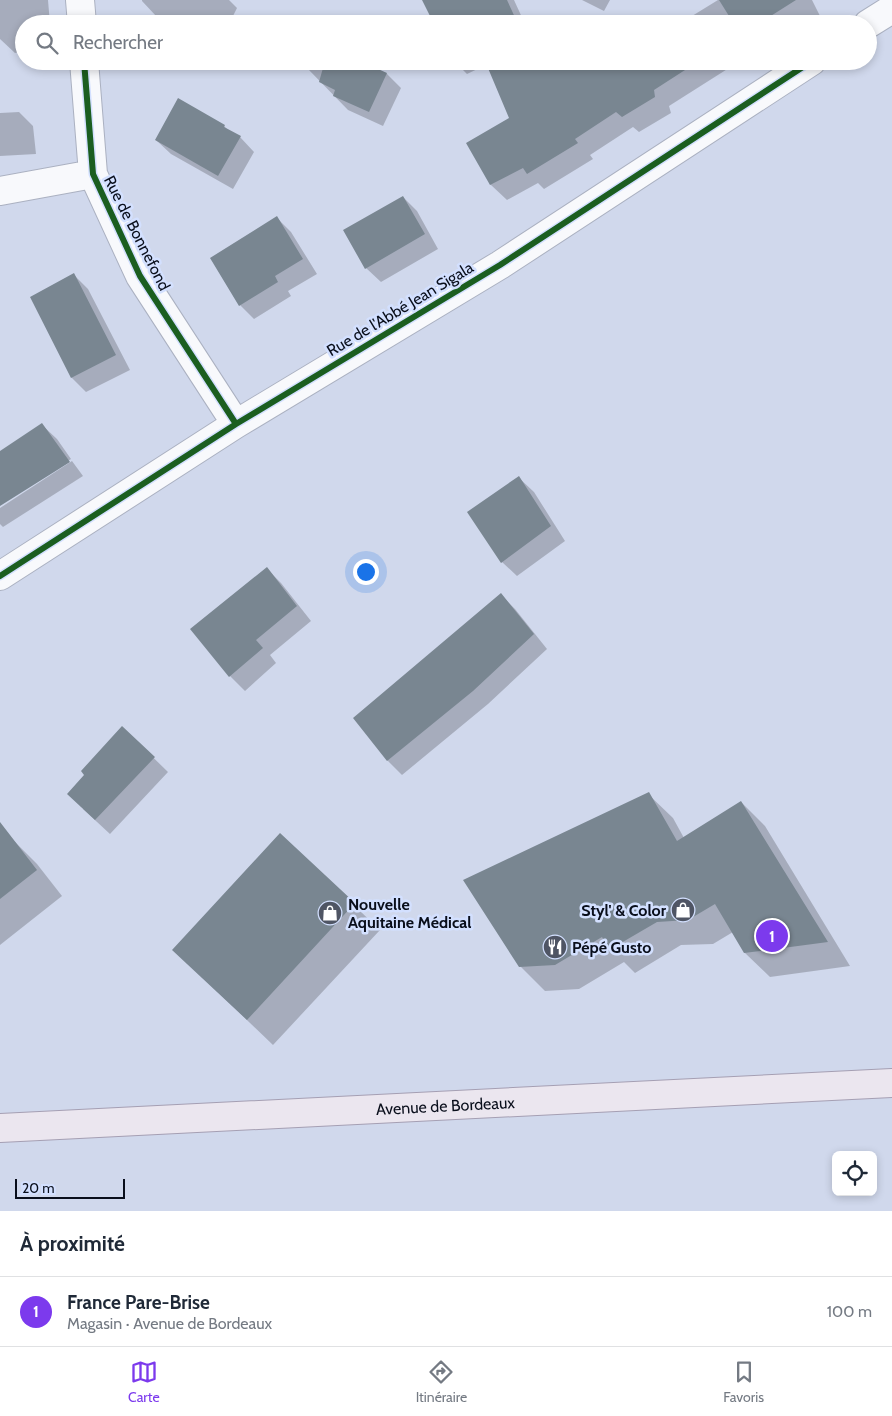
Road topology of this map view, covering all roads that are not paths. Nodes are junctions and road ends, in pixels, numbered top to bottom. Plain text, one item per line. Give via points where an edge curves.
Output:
1 (80, 0) edge
2 (892, 9) edge
3 (81, 15) edge
4 (877, 18) edge
5 (85, 70) edge
6 (798, 70) edge
7 (93, 174) junction
8 (0, 191) edge
9 (236, 424) junction
10 (0, 576) edge
11 (892, 1083) edge
12 (0, 1128) edge

1 - 3 street
2 - 4 street
5 - 7 street, Rue de Bonnefond
6 - 9 street, Rue de l'Abbé Jean Sigala via 500,265
7 - 8 street
7 - 9 street, Rue de Bonnefond via 140,276
9 - 10 street, Rue de l'Abbé Jean Sigala
11 - 12 main road, Avenue de Bordeaux

